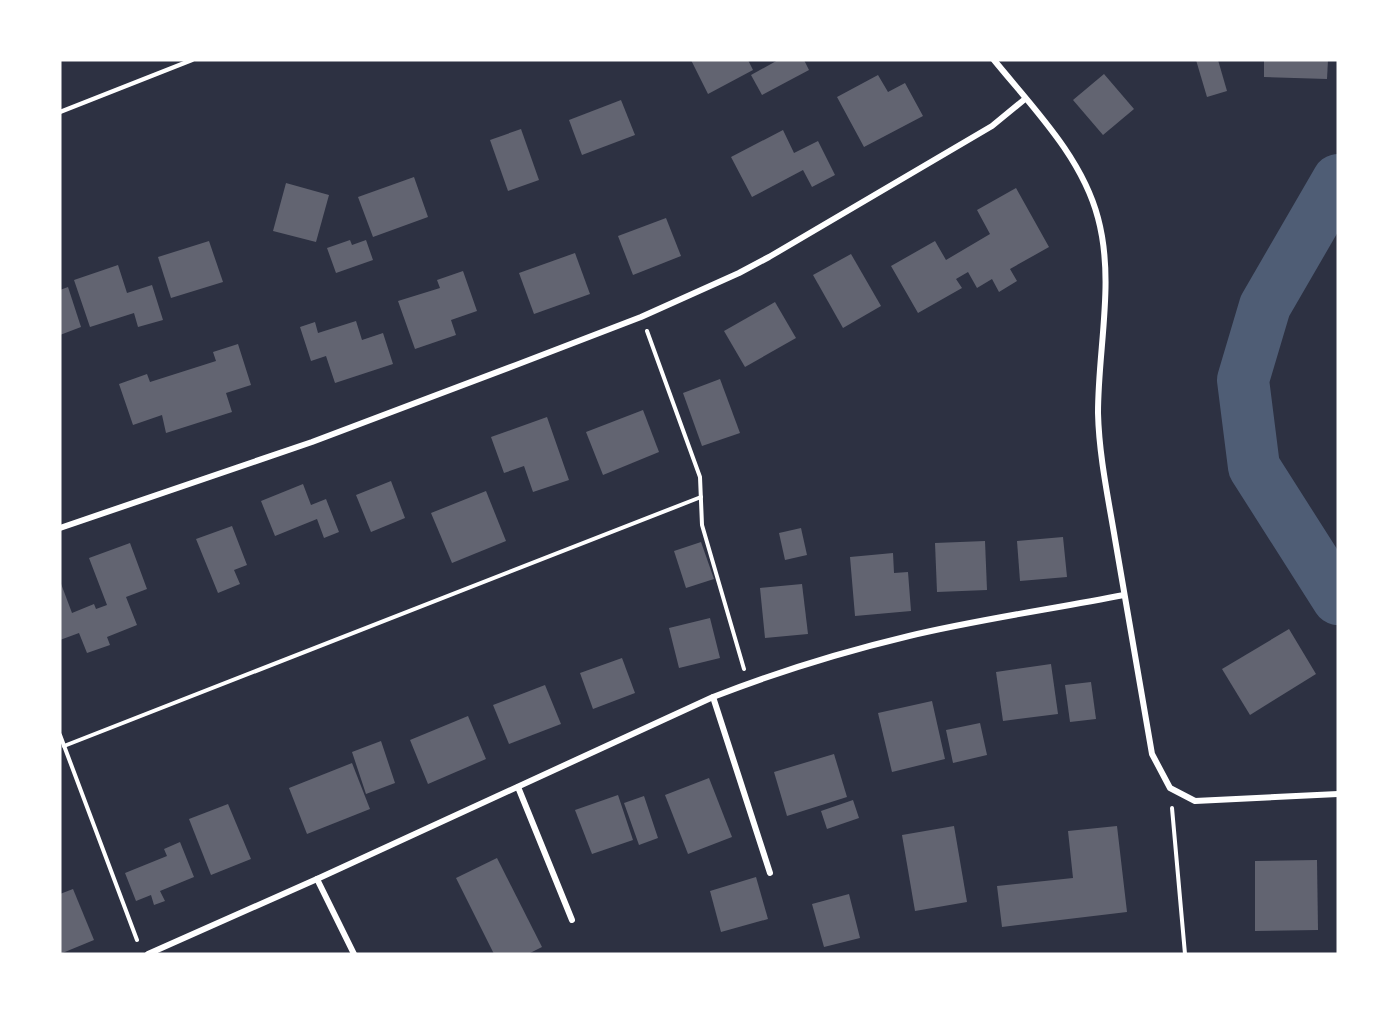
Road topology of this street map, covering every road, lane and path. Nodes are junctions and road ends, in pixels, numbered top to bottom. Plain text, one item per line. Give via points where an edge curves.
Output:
1 (192, 60) edge
2 (993, 60) edge
3 (1025, 99) junction
4 (60, 112) edge
5 (642, 317) junction
6 (701, 497) junction
7 (60, 528) edge
8 (1124, 595) junction
9 (748, 683) junction
10 (713, 697) junction
11 (60, 735) edge
12 (64, 746) junction
13 (518, 787) junction
14 (1170, 788) junction
15 (1338, 794) edge
16 (770, 873) dead end
17 (317, 879) junction
18 (572, 920) dead end
19 (138, 943) dead end
20 (148, 954) edge
21 (354, 954) edge
22 (1185, 954) edge

1 - 4 lane
2 - 3 street
3 - 5 street via 992,126 769,257
3 - 8 street via 1066,151 1087,187 1098,218 1106,279 1098,413 1102,463
5 - 6 path via 699,477
5 - 7 street via 312,442
6 - 9 path via 702,525
6 - 12 path
8 - 9 street via 910,636
8 - 14 street via 1152,754
9 - 10 street
10 - 13 street
10 - 16 street
11 - 12 path
12 - 19 path
13 - 17 street
13 - 18 street
14 - 15 street via 1195,801
14 - 22 path
17 - 20 street
17 - 21 street

